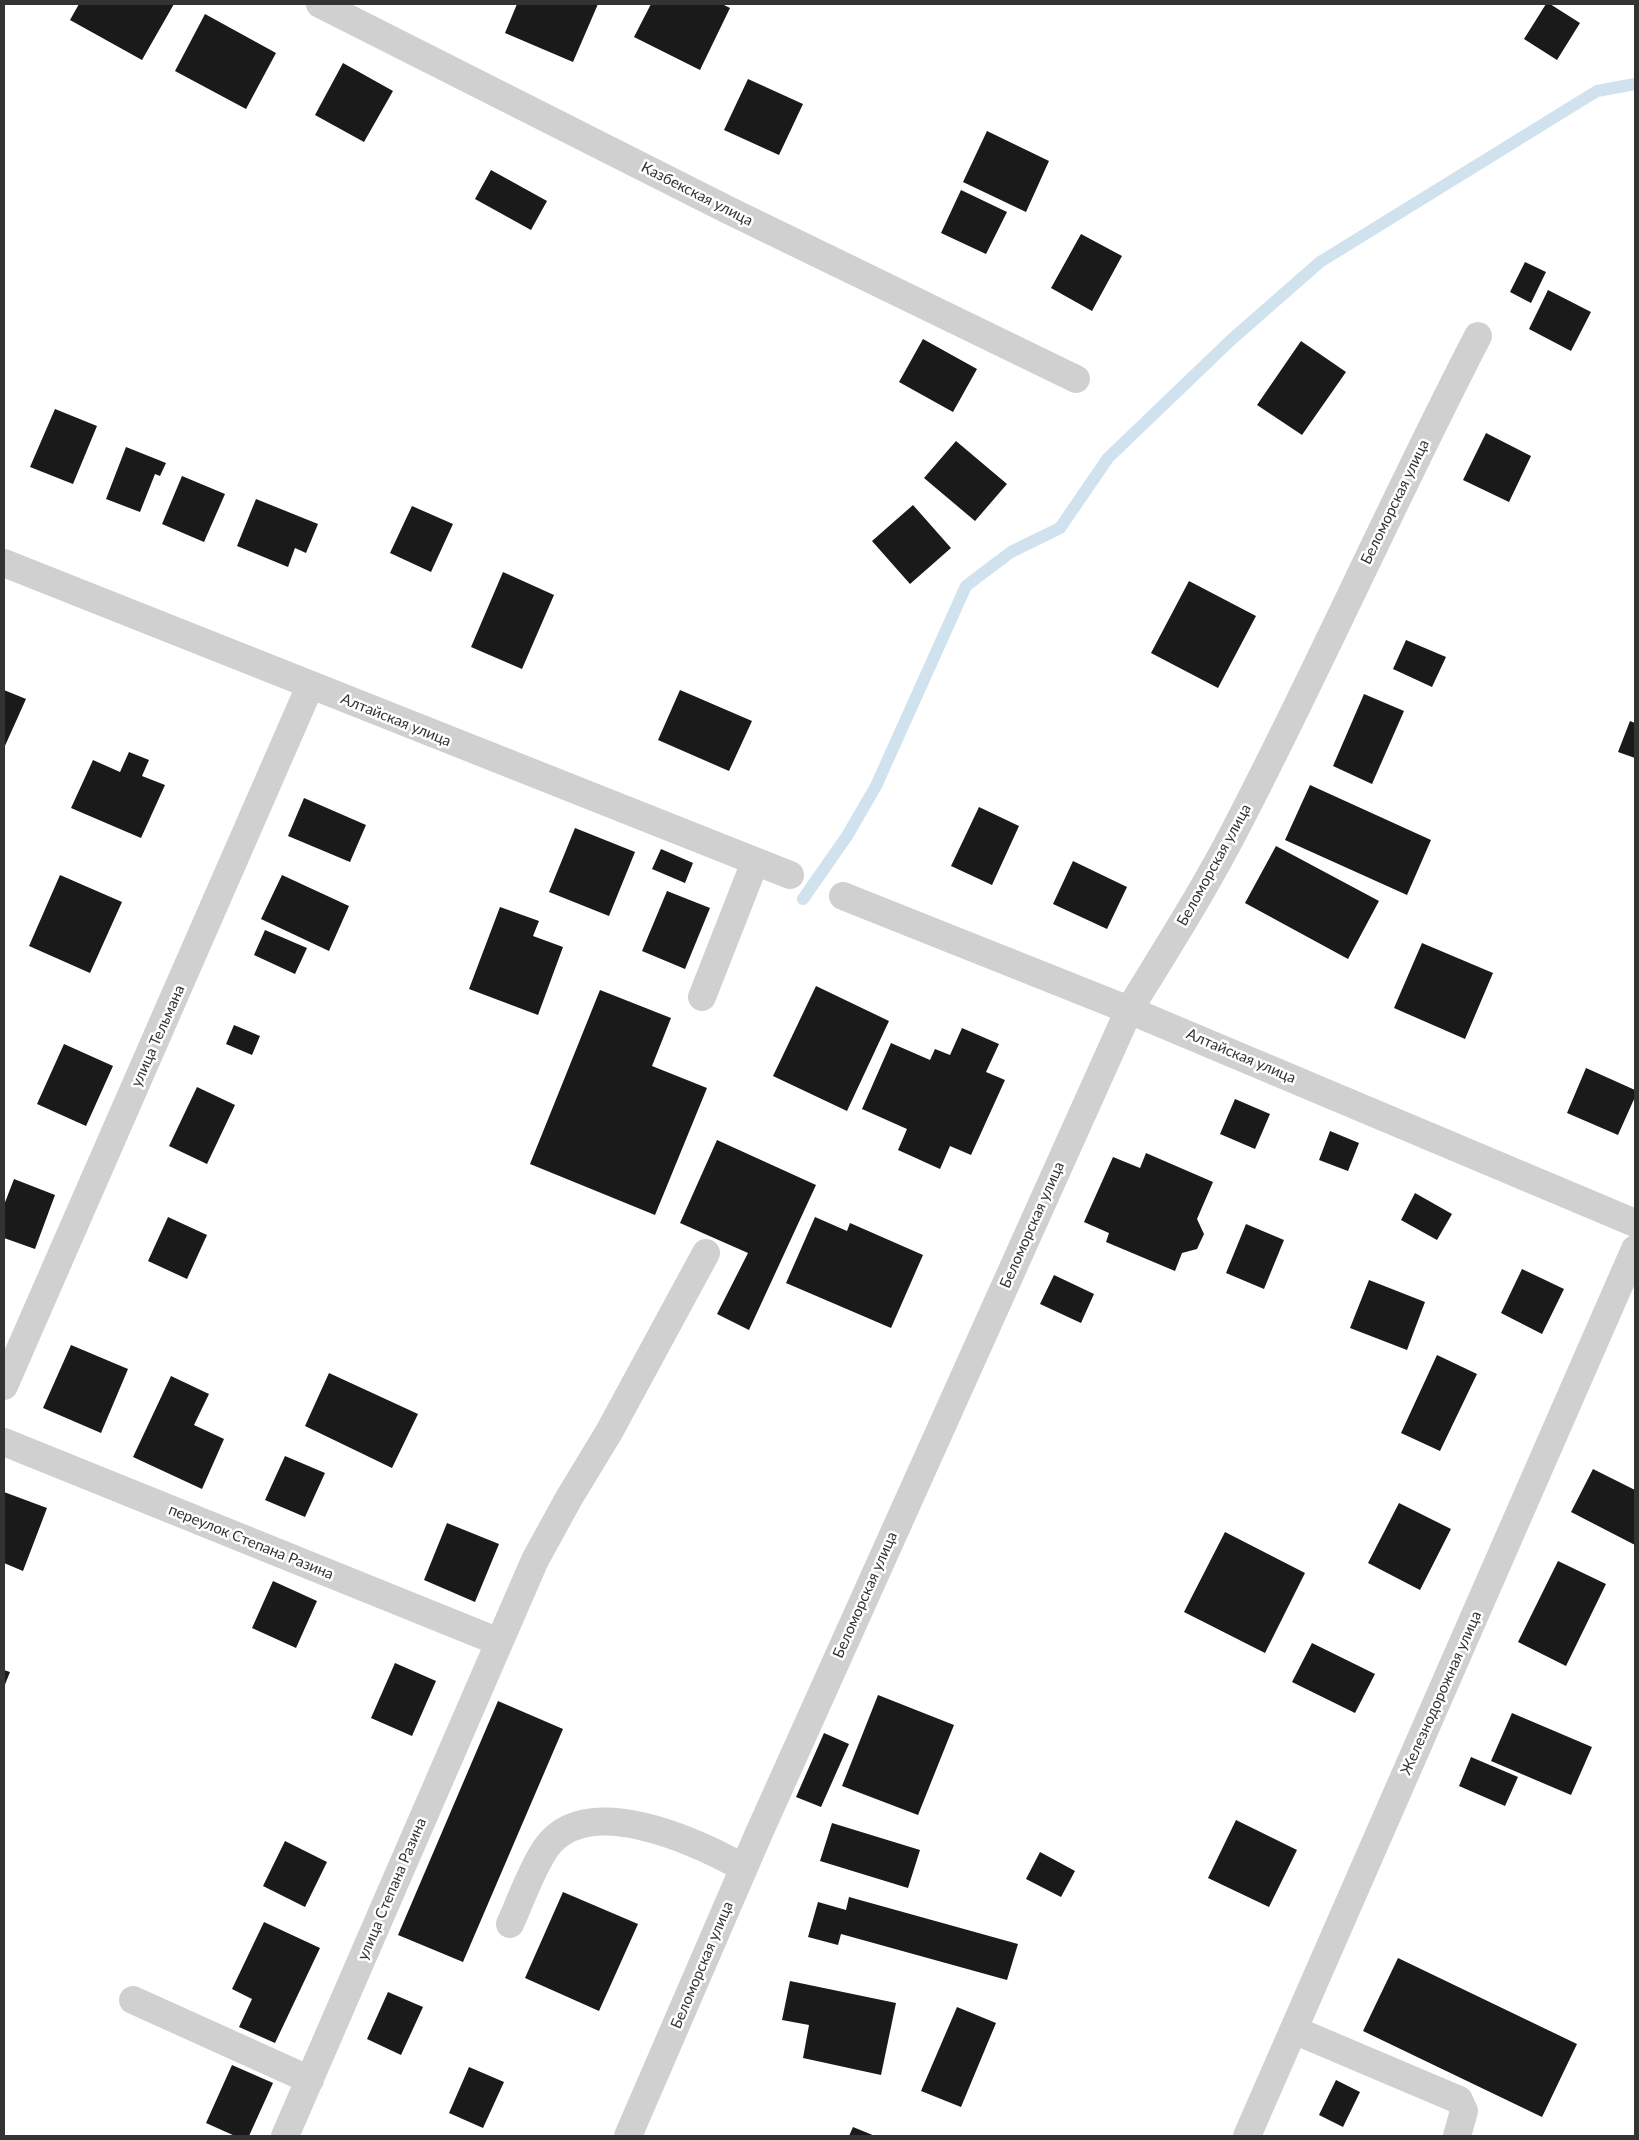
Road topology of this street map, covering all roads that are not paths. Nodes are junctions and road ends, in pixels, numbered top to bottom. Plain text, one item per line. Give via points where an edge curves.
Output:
1 (320, 4) edge
2 (1478, 336) dead end
3 (1076, 379) dead end
4 (4, 563) edge
5 (310, 686) junction
6 (755, 862) junction
7 (790, 874) dead end
8 (843, 896) dead end
9 (702, 997) dead end
10 (1129, 1010) junction
11 (1635, 1223) edge
12 (1635, 1249) edge
13 (706, 1253) dead end
14 (4, 1386) edge
15 (4, 1442) edge
16 (499, 1642) junction
17 (744, 1868) junction
18 (510, 1924) dead end
19 (133, 2000) dead end
20 (1294, 2030) junction
21 (310, 2080) junction
22 (286, 2136) edge
23 (628, 2136) edge
24 (1247, 2136) edge
25 (1457, 2136) edge

1 - 3 street, Казбекская улица via 728,210
2 - 10 street, Беломорская улица via 1239,823
4 - 5 street, Алтайская улица
5 - 6 street, Алтайская улица
5 - 14 street, улица Тельмана
6 - 7 street, Алтайская улица
6 - 9 street
8 - 10 street, Алтайская улица
10 - 11 street, Алтайская улица
10 - 17 street, Беломорская улица
12 - 20 street, Железнодорожная улица
13 - 16 street, улица Степана Разина via 535,1560
15 - 16 street, переулок Степана Разина
16 - 21 street, улица Степана Разина
17 - 18 street via 713,1851 648,1828 607,1821 585,1823 561,1834 546,1848
17 - 23 street, Беломорская улица
19 - 21 street
20 - 24 street, Железнодорожная улица
20 - 25 street via 1458,2100 1464,2111
21 - 22 street, улица Степана Разина

